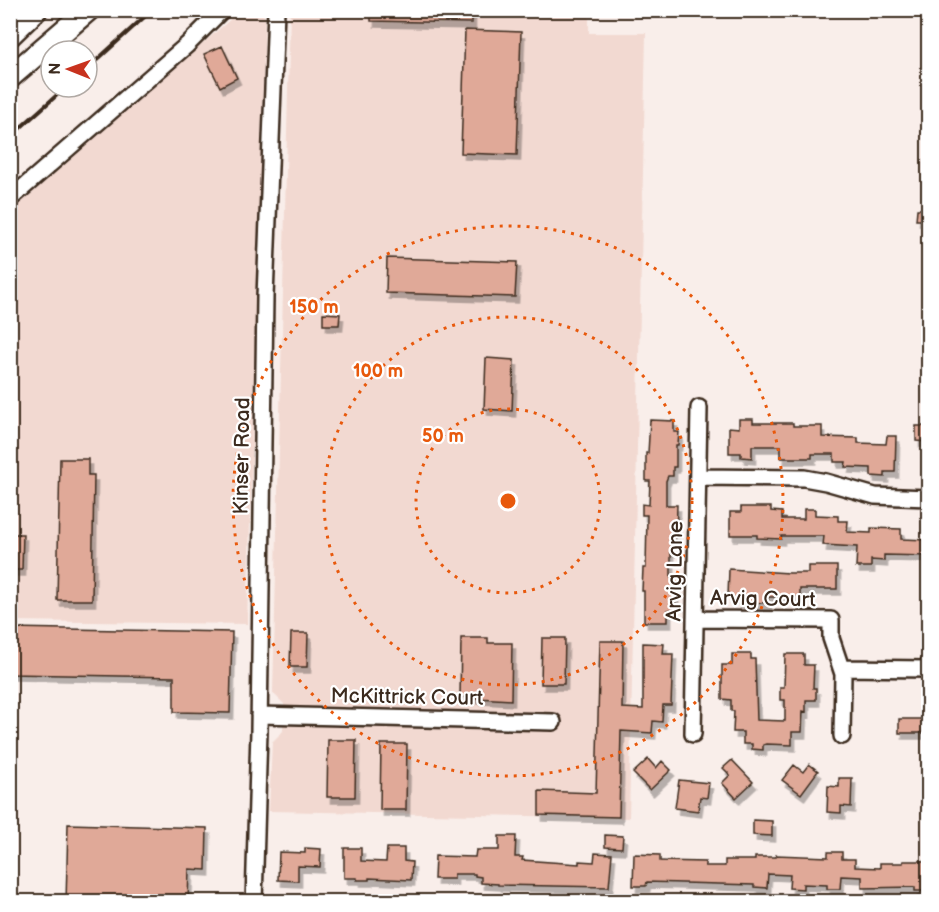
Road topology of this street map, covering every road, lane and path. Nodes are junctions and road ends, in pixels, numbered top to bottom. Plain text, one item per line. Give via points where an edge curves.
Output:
1 (36, 10) edge
2 (88, 10) edge
3 (222, 10) edge
4 (276, 10) edge
5 (10, 35) edge
6 (10, 77) edge
7 (10, 199) edge
8 (699, 408) dead end
9 (698, 477) junction
10 (928, 498) edge
11 (695, 619) junction
12 (842, 668) junction
13 (928, 669) edge
14 (259, 715) junction
15 (553, 722) dead end
16 (693, 734) dead end
17 (842, 736) dead end
18 (254, 902) edge

1 - 5 highway
2 - 6 highway
3 - 7 street
4 - 14 street, Kinser Road via 265,297
8 - 9 street, Arvig Lane
9 - 10 street via 804,478 875,496
9 - 11 street, Arvig Lane
11 - 12 street, Arvig Court via 831,621 831,638
11 - 16 street, Arvig Lane
12 - 13 street
12 - 17 street
14 - 15 street, McKittrick Court
14 - 18 street, Kinser Road

